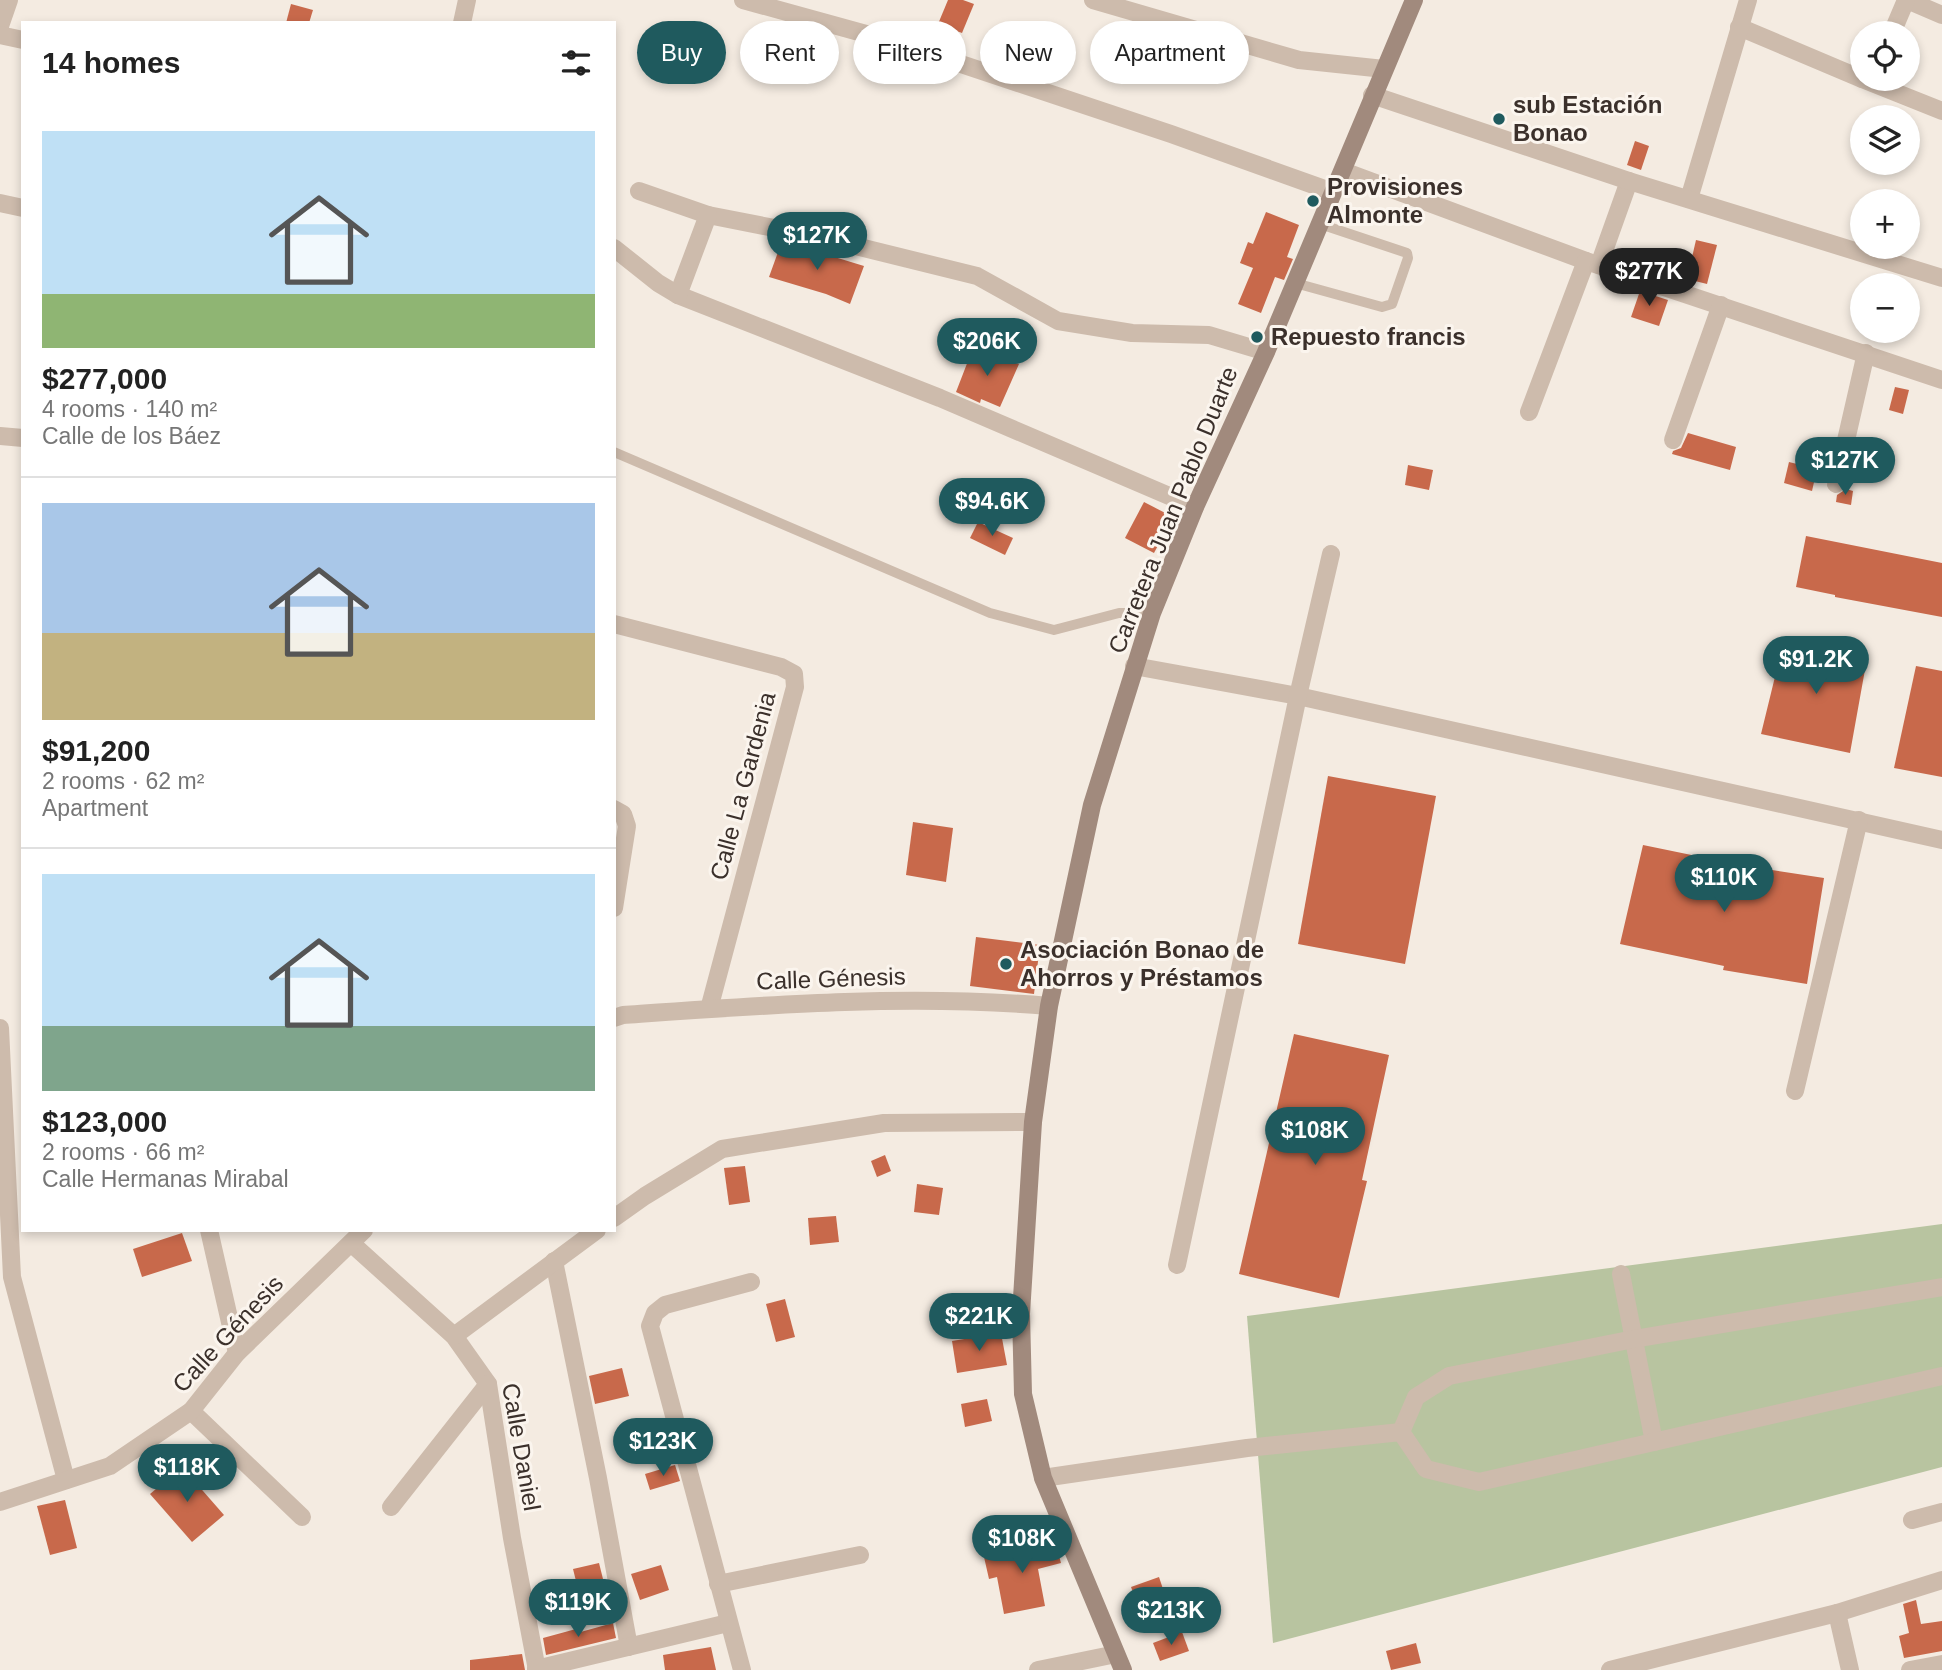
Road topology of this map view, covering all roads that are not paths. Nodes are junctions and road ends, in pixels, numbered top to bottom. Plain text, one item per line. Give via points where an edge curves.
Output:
1 (9, 0) edge
2 (467, 0) edge
3 (743, 0) edge
4 (1093, 0) edge
5 (1414, 0) edge
6 (1748, 0) edge
7 (1906, 0) edge
8 (1942, 15) edge
9 (462, 21) edge
10 (1897, 21) edge
11 (0, 26) edge
12 (1739, 27) junction
13 (0, 35) edge
14 (21, 40) edge
15 (1384, 69) junction
16 (1850, 73) edge
17 (1894, 91) edge
18 (1372, 95) junction
19 (1942, 111) edge
20 (1343, 171) junction
21 (1629, 181) junction
22 (639, 191) dead end
23 (1334, 192) junction
24 (1689, 199) junction
25 (0, 203) edge
26 (21, 208) edge
27 (708, 215) junction
28 (1320, 224) junction
29 (616, 250) edge
30 (1593, 263) junction
31 (1942, 278) edge
32 (1294, 283) junction
33 (678, 295) junction
34 (1721, 305) junction
35 (1266, 352) junction
36 (1866, 353) junction
37 (1942, 380) edge
38 (1528, 412) dead end
39 (0, 436) edge
40 (21, 438) edge
41 (1673, 440) dead end
42 (616, 453) edge
43 (1836, 484) dead end
44 (1195, 507) junction
45 (1331, 554) dead end
46 (1152, 613) junction
47 (616, 625) edge
48 (1134, 666) junction
49 (1298, 696) junction
50 (616, 810) edge
51 (1859, 820) junction
52 (1942, 840) edge
53 (616, 894) edge
54 (1049, 1006) junction
55 (709, 1009) junction
56 (617, 1014) edge
57 (0, 1028) edge
58 (1795, 1091) dead end
59 (1033, 1122) junction
60 (616, 1217) edge
61 (209, 1232) edge
62 (594, 1232) edge
63 (357, 1237) edge
64 (554, 1261) junction
65 (1177, 1265) dead end
66 (1621, 1275) dead end
67 (751, 1282) dead end
68 (1942, 1287) edge
69 (454, 1336) junction
70 (1634, 1339) junction
71 (237, 1353) junction
72 (1942, 1376) edge
73 (488, 1384) junction
74 (191, 1410) junction
75 (1401, 1432) junction
76 (1654, 1442) junction
77 (1043, 1478) junction
78 (66, 1480) junction
79 (0, 1502) edge
80 (391, 1507) dead end
81 (1942, 1512) edge
82 (302, 1517) dead end
83 (1912, 1520) dead end
84 (859, 1555) dead end
85 (1942, 1580) edge
86 (718, 1584) junction
87 (1837, 1613) junction
88 (728, 1623) junction
89 (629, 1647) junction
90 (1119, 1662) edge
91 (1942, 1664) edge
92 (536, 1670) edge
93 (742, 1670) edge
94 (1038, 1670) edge
95 (1610, 1670) edge
96 (1850, 1670) edge
97 (1910, 1670) edge

1 - 11 street
2 - 9 street
3 - 23 street via 895,42
4 - 15 street via 1299,60
5 - 15 main road, Carretera Juan Pablo Duarte
6 - 12 street
7 - 8 street
7 - 10 street
12 - 16 street
12 - 24 street
13 - 14 street
15 - 18 main road, Carretera Juan Pablo Duarte
17 - 19 street
18 - 20 main road, Carretera Juan Pablo Duarte
18 - 21 street
20 - 23 main road, Carretera Juan Pablo Duarte
20 - 30 street
21 - 24 street
21 - 30 street
22 - 27 street
23 - 28 main road, Carretera Juan Pablo Duarte
24 - 31 street
25 - 26 street
27 - 33 street
27 - 35 street via 977,276 1058,321 1132,333 1209,335
28 - 32 main road, Carretera Juan Pablo Duarte
28 - 32 lane via 1407,253 1392,304 1382,307
29 - 33 street
30 - 34 street
30 - 38 street
32 - 35 main road, Carretera Juan Pablo Duarte
33 - 44 street via 940,398
34 - 36 street
34 - 41 street
35 - 44 main road, Carretera Juan Pablo Duarte
36 - 37 street
36 - 43 street
39 - 40 street
42 - 46 lane via 990,613 1054,630 1119,613
44 - 46 main road, Carretera Juan Pablo Duarte
45 - 49 street
46 - 48 main road, Carretera Juan Pablo Duarte
47 - 55 street, Calle La Gardenia via 794,674 795,687
48 - 49 street
48 - 54 main road, Carretera Juan Pablo Duarte via 1092,804
49 - 51 street
49 - 65 street
50 - 53 street via 623,814 626,827
51 - 52 street
51 - 58 street
54 - 55 street, Calle Génesis via 985,1000 832,1001
54 - 59 main road, Carretera Juan Pablo Duarte
55 - 56 street, Calle Génesis
57 - 78 street via 12,1277
59 - 60 street via 884,1123 722,1149
59 - 77 main road, Carretera Juan Pablo Duarte via 1021,1328 1023,1394
61 - 71 street
62 - 64 street
63 - 69 street, Calle Daniel
63 - 71 street, Calle Génesis
64 - 69 street
64 - 89 street
66 - 70 street
67 - 86 street via 665,1306 655,1312 650,1326
68 - 70 street
69 - 73 street, Calle Daniel
70 - 75 street via 1449,1376 1416,1397
70 - 76 street
71 - 74 street, Calle Génesis
72 - 76 street
73 - 80 street
73 - 92 street, Calle Daniel
74 - 78 street, Calle Génesis via 110,1466
74 - 82 street
75 - 76 street via 1426,1469 1479,1482
75 - 77 street via 1247,1448
77 - 90 main road, Carretera Juan Pablo Duarte
78 - 79 street, Calle Génesis
81 - 83 street
84 - 86 street
85 - 87 street
86 - 88 street
87 - 95 street
87 - 96 street
88 - 89 street
88 - 93 street
89 - 92 street
90 - 94 street
91 - 97 street

